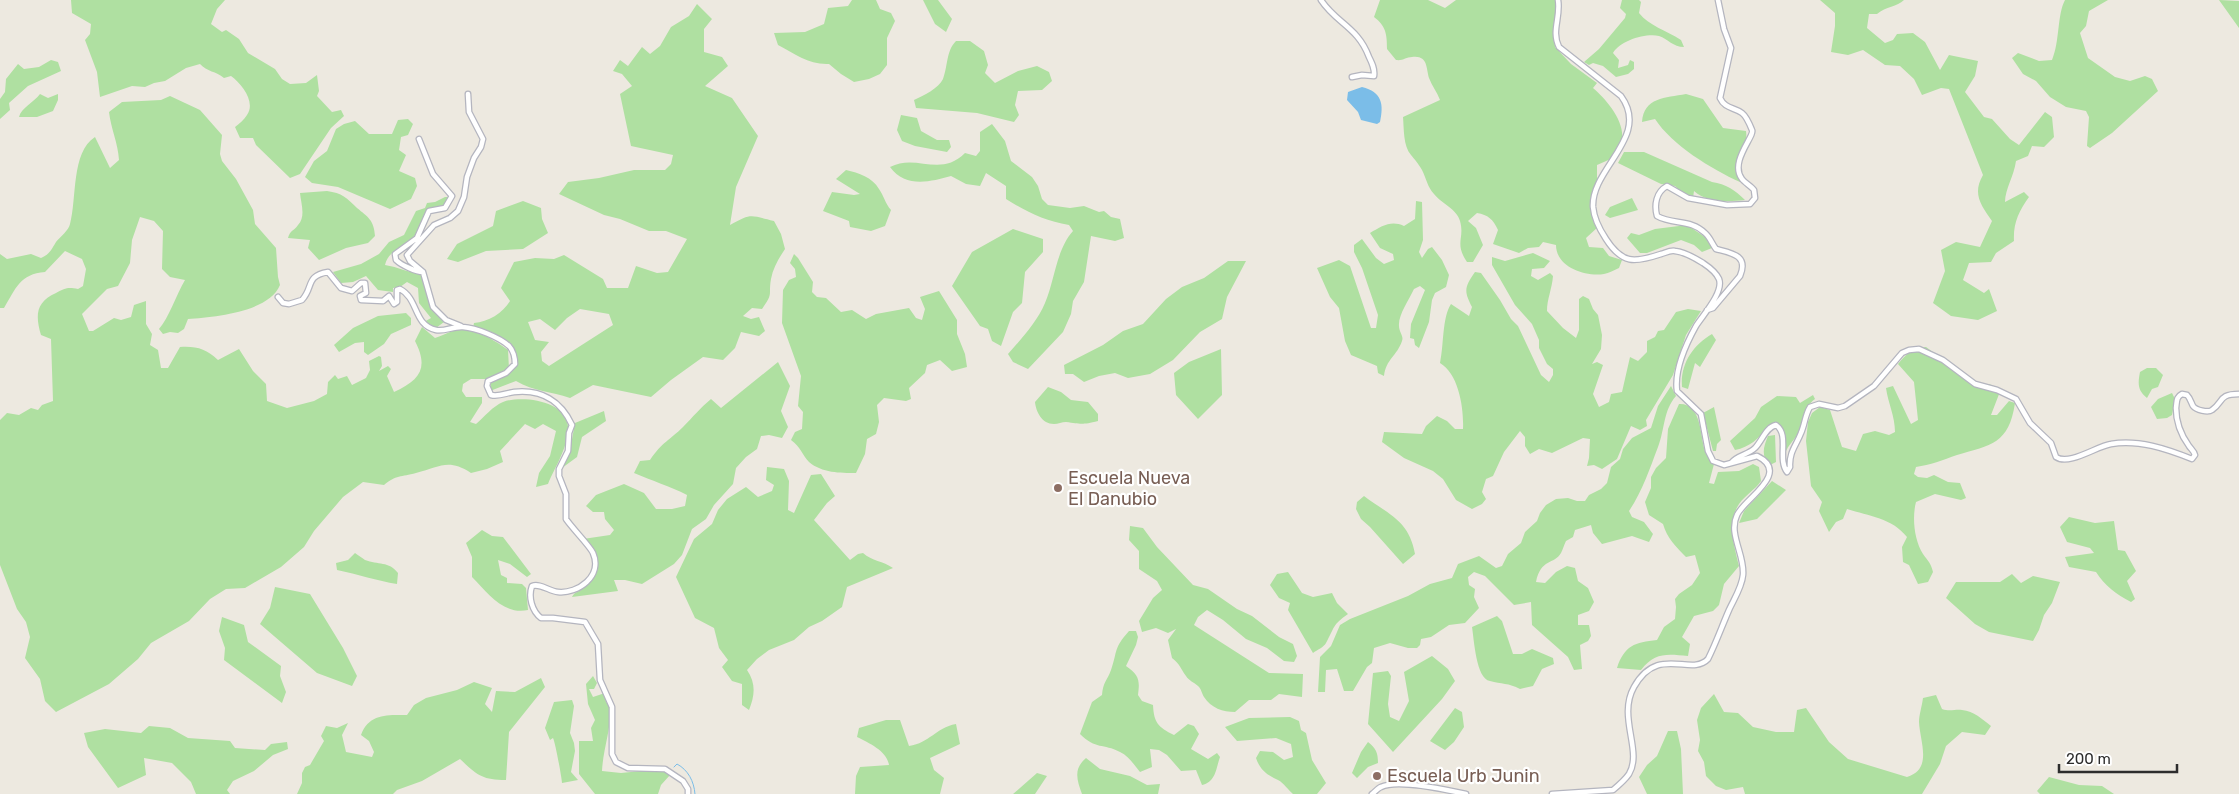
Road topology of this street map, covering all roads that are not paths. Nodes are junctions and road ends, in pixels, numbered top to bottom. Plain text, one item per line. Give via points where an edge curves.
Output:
1 (1321, 0) edge
2 (1558, 0) edge
3 (1718, 0) edge
4 (1352, 77) dead end
5 (468, 94) dead end
6 (419, 139) dead end
7 (423, 272) junction
8 (278, 297) dead end
9 (1706, 310) junction
10 (462, 327) junction
11 (2239, 394) edge
12 (1731, 463) junction
13 (688, 794) edge
14 (1372, 794) edge
15 (1466, 794) edge
16 (1552, 794) edge

1 - 4 street via 1351,28 1371,61 1374,76
2 - 9 street via 1554,35 1559,47 1614,90 1630,111 1627,133 1594,198 1594,214 1604,236 1625,259 1644,260 1676,251 1711,268 1719,286
3 - 9 street via 1731,48 1720,98 1726,107 1742,114 1753,131 1742,150 1739,172 1754,190 1755,198 1750,204 1718,204 1688,198 1667,186 1659,193 1656,206 1657,216 1699,228 1708,235 1716,249 1732,252 1741,262 1743,270 1740,276 1713,308
5 - 7 street via 470,112 482,134 482,144 467,177 458,211 434,225 407,255
6 - 7 street via 433,174 452,196 445,208 429,211 417,238 395,254 400,264
7 - 10 street via 433,307 446,320
8 - 10 street via 289,304 302,300 313,278 328,272 341,288 352,291 360,283 365,283 366,292 360,300 383,301 389,296 394,304 400,289 410,296 423,324 438,331
9 - 12 street via 1686,347 1677,388 1683,399 1701,414 1710,458 1718,464
10 - 13 street via 486,334 509,346 512,351 515,359 512,368 488,381 491,395 518,392 547,396 564,410 572,426 559,476 566,494 566,519 593,554 592,571 589,579 577,590 556,592 532,586 530,592 536,614 541,618 585,622 591,631 600,654 600,680 612,707 612,754 616,762 628,768 666,769 683,781
11 - 12 street via 2230,394 2213,410 2206,412 2194,407 2187,395 2178,396 2177,420 2194,452 2193,458 2130,442 2108,444 2061,460 2056,458 2051,442 2030,423 2016,399 1975,384 1934,355 1917,348 1902,353 1874,386 1845,406 1834,408 1819,404 1810,407 1789,458 1787,472 1782,464 1782,433 1776,425 1769,428 1756,447
12 - 16 street via 1757,456 1766,463 1769,472 1761,489 1736,518 1742,582 1708,659 1694,666 1665,662 1644,674 1635,685 1628,698 1627,715 1633,762 1630,772 1613,790
14 - 15 street via 1381,786 1392,784 1434,787

